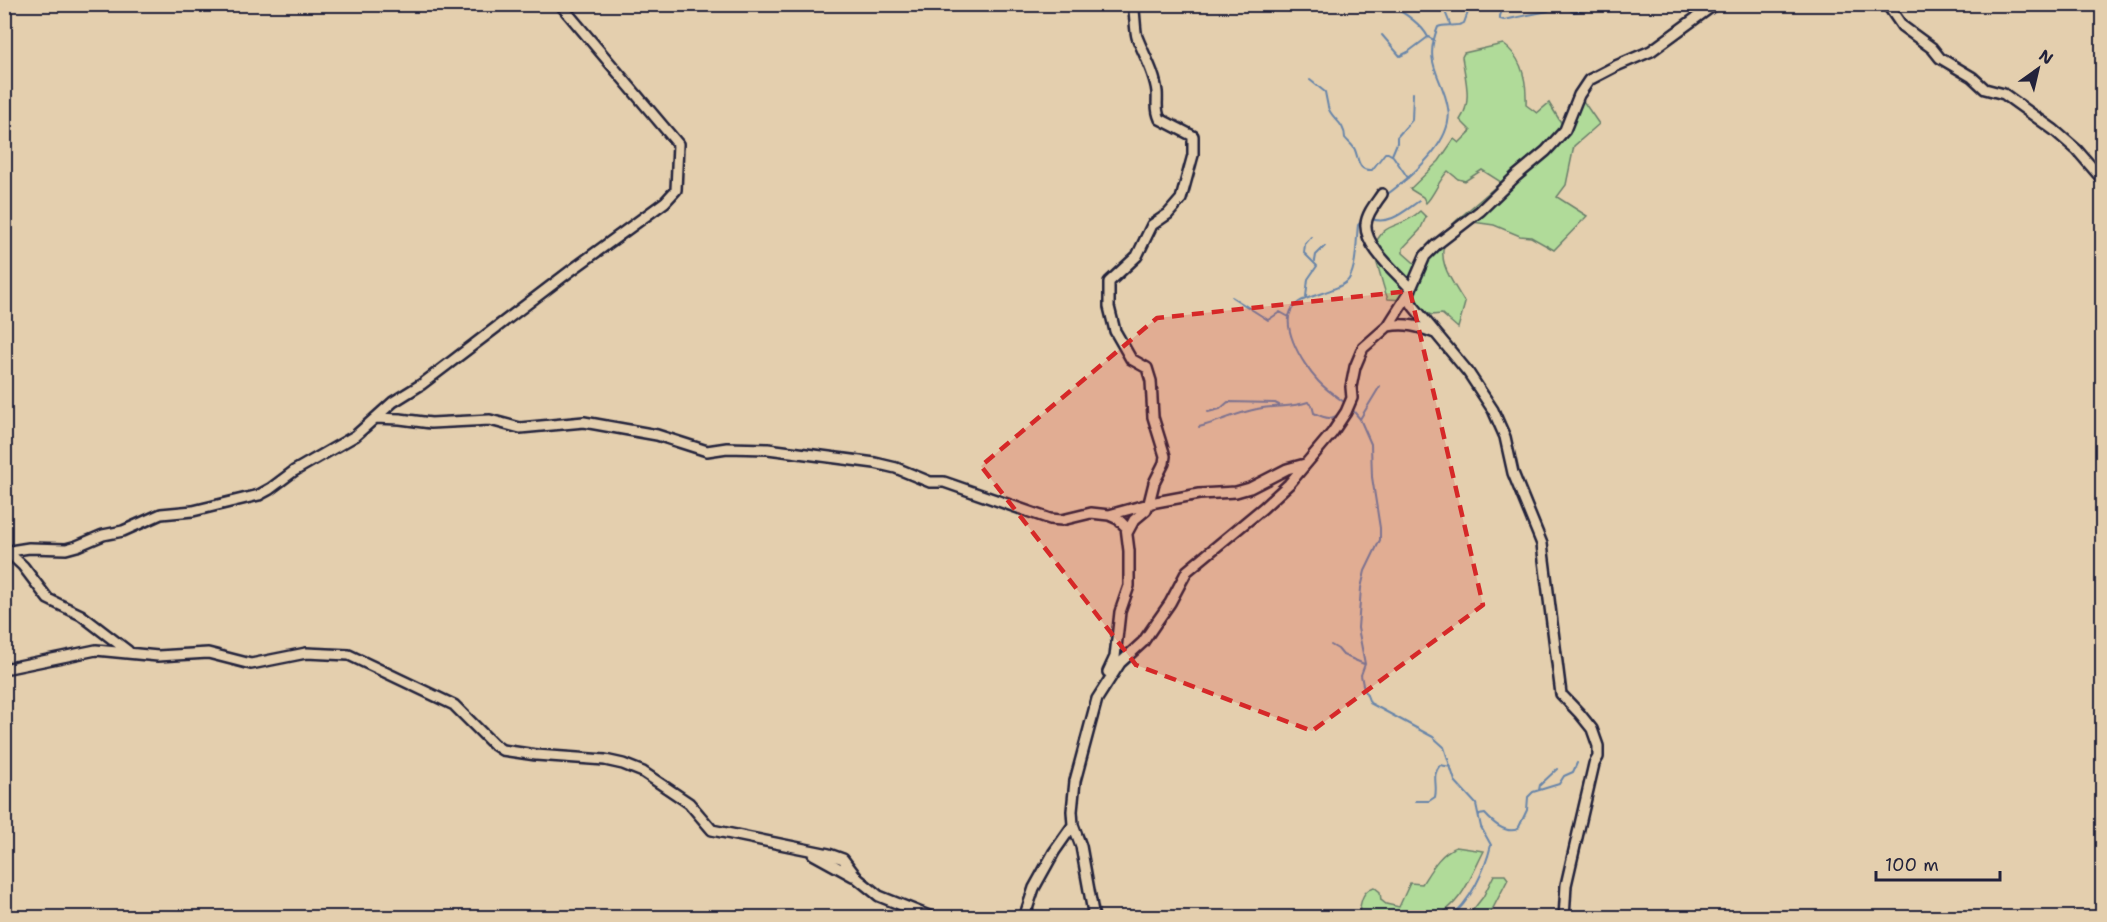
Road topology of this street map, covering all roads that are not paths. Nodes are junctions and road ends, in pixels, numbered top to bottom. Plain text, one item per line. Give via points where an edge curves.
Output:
1 (560, 4) edge
2 (1133, 4) edge
3 (1887, 4) edge
4 (1712, 6) edge
5 (2103, 178) edge
6 (1382, 194) dead end
7 (1410, 291) junction
8 (1388, 326) junction
9 (1439, 335) junction
10 (375, 418) junction
11 (1305, 464) junction
12 (1149, 503) junction
13 (1109, 515) junction
14 (1127, 533) junction
15 (6, 552) edge
16 (130, 653) junction
17 (4, 669) edge
18 (1097, 699) junction
19 (1073, 825) junction
20 (934, 918) edge
21 (1024, 918) edge
22 (1094, 918) edge
23 (1564, 918) edge

1 - 10 street via 678,144 676,190
2 - 12 street via 1136,34 1157,92 1155,110 1160,120 1193,136 1193,155 1181,199 1152,225 1137,256 1109,282 1109,307 1115,331 1131,358 1147,368 1153,417 1165,456
3 - 5 street via 1902,26 1940,58 1985,89 2004,94 2054,130
4 - 7 street via 1650,51 1589,80 1565,130 1480,211 1425,256
6 - 7 street via 1366,225 1369,238
7 - 8 street
7 - 9 street via 1410,301
8 - 9 street via 1417,325
8 - 11 street via 1364,348 1355,367 1352,398 1346,412
9 - 23 street via 1493,410 1505,437 1513,473 1542,544 1561,694 1592,729 1598,746 1566,885
10 - 13 street via 431,423 490,420 519,428 584,422 657,435 707,451 768,449 875,463 1050,519 1091,513
10 - 15 street via 355,436 259,495 193,511 161,514 66,549
11 - 12 street via 1236,492
11 - 18 street via 1263,508 1187,571 1143,642 1120,663
12 - 13 street
12 - 14 street
13 - 14 street via 1123,523
14 - 18 street via 1128,586 1120,612 1115,657
15 - 16 street via 23,566 48,599 81,615
16 - 17 street via 96,650
16 - 20 street via 208,654 251,664 306,653 349,655 454,705 502,750 623,764 643,772 689,803 712,830 829,854 843,860 879,896
18 - 19 street via 1075,781
19 - 21 street via 1034,888
19 - 22 street via 1081,846

